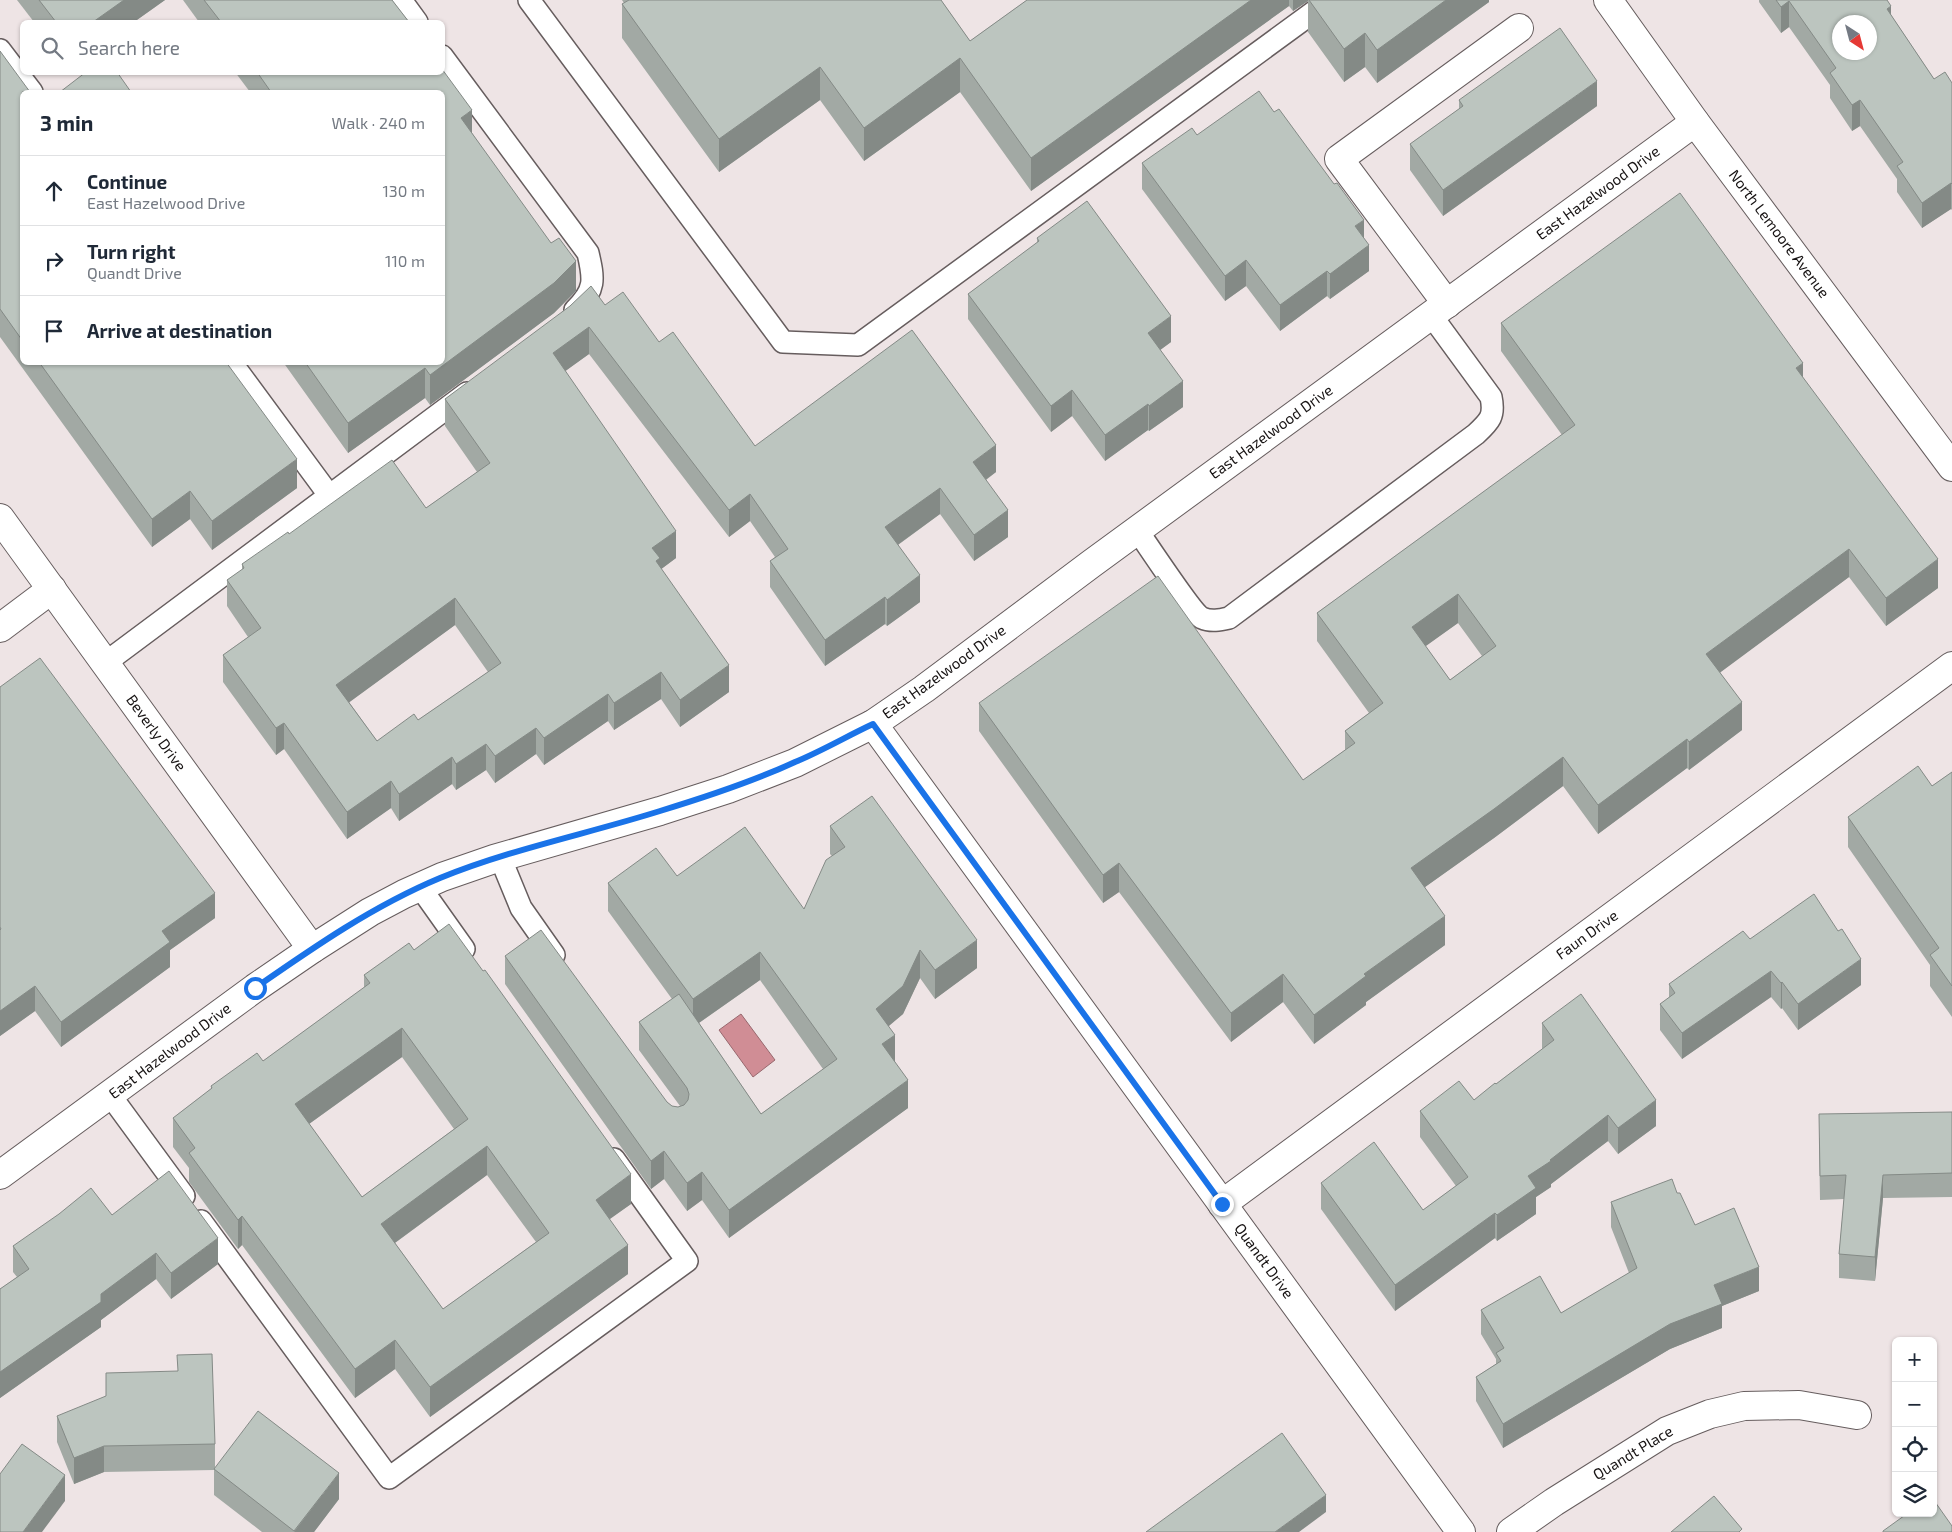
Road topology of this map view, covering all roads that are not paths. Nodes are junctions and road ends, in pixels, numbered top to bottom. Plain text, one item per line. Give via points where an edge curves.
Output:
1 (401, 0) edge
2 (528, 0) edge
3 (1330, 0) edge
4 (1608, 0) edge
5 (416, 20) edge
6 (1519, 28) dead end
7 (0, 50) edge
8 (445, 60) edge
9 (30, 90) edge
10 (1695, 122) junction
11 (1439, 309) junction
12 (562, 322) edge
13 (233, 365) edge
14 (482, 382) edge
15 (1952, 467) edge
16 (329, 495) junction
17 (0, 518) edge
18 (1137, 530) junction
19 (52, 589) junction
20 (0, 628) edge
21 (105, 663) junction
22 (1952, 666) edge
23 (873, 724) junction
24 (500, 857) junction
25 (420, 887) junction
26 (312, 949) junction
27 (478, 968) edge
28 (568, 974) edge
29 (110, 1095) junction
30 (600, 1139) edge
31 (0, 1175) edge
32 (1222, 1204) junction
33 (1857, 1416) dead end
34 (1461, 1532) edge
35 (1511, 1532) edge

1 - 5 lane
2 - 3 lane via 783,342 858,346
4 - 10 street, North Lemoore Avenue
6 - 11 street via 1339,159
7 - 9 lane
8 - 12 lane via 588,253 593,278 586,300
10 - 11 street, East Hazelwood Drive
10 - 15 street, North Lemoore Avenue
11 - 18 street, East Hazelwood Drive
11 - 18 lane via 1491,397 1493,410 1487,424 1228,618 1217,621 1201,618
13 - 16 lane
14 - 16 lane
16 - 21 lane
17 - 19 street, Beverly Drive
18 - 23 street, East Hazelwood Drive
19 - 20 street
19 - 21 street, Beverly Drive
21 - 26 street, Beverly Drive
22 - 32 street, Faun Drive
23 - 24 street, East Hazelwood Drive via 795,763 728,789
23 - 32 street, Quandt Drive
24 - 25 street, East Hazelwood Drive
24 - 28 lane via 521,908
25 - 26 street, East Hazelwood Drive via 370,912
25 - 27 lane
26 - 29 street, East Hazelwood Drive
29 - 30 lane via 389,1478 687,1261
29 - 31 street, East Hazelwood Drive
32 - 34 street, Quandt Drive
33 - 35 street, Quandt Place via 1799,1404 1744,1406 1710,1414 1667,1431

